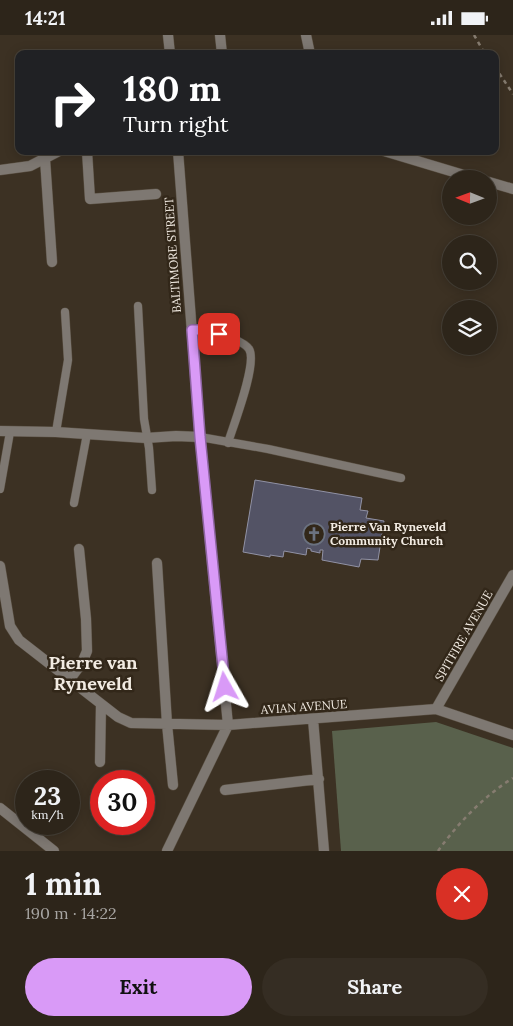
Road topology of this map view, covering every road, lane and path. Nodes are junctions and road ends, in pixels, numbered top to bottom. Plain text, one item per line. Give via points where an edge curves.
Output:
1 (168, 35) edge
2 (220, 35) edge
3 (306, 35) edge
4 (474, 35) edge
5 (170, 50) edge
6 (222, 50) edge
7 (309, 50) edge
8 (483, 50) edge
9 (499, 73) edge
10 (513, 94) edge
11 (52, 155) edge
12 (87, 155) edge
13 (178, 155) edge
14 (397, 155) edge
15 (45, 159) junction
16 (0, 170) edge
17 (447, 170) edge
18 (498, 185) edge
19 (513, 189) edge
20 (156, 194) dead end
21 (52, 262) dead end
22 (138, 306) dead end
23 (64, 312) dead end
24 (192, 330) junction
25 (5, 431) edge
26 (56, 432) junction
27 (87, 434) junction
28 (200, 437) junction
29 (146, 438) junction
30 (228, 443) junction
31 (401, 478) dead end
32 (0, 489) edge
33 (152, 489) dead end
34 (74, 503) dead end
35 (79, 549) dead end
36 (157, 563) dead end
37 (0, 566) edge
38 (513, 575) edge
39 (70, 679) junction
40 (101, 704) junction
41 (436, 709) junction
42 (313, 719) junction
43 (166, 725) junction
44 (228, 725) junction
45 (513, 735) edge
46 (100, 762) dead end
47 (513, 778) edge
48 (319, 779) junction
49 (173, 785) dead end
50 (225, 790) dead end
51 (0, 808) edge
52 (54, 851) edge
53 (168, 851) edge
54 (324, 851) edge
55 (438, 851) edge

1 - 5 street
2 - 6 street
3 - 7 street
4 - 8 path
9 - 10 path
11 - 15 street
12 - 20 street via 90,199
13 - 24 street, BALTIMORE STREET
14 - 17 street
15 - 16 street via 30,166
15 - 21 street
18 - 19 street
22 - 29 lane
23 - 26 lane via 68,361
24 - 28 street, BALTIMORE STREET
24 - 30 lane via 210,330 235,340 251,354 243,401
25 - 26 street
25 - 32 lane
26 - 27 street
27 - 29 street
27 - 34 lane
28 - 29 street
28 - 30 lane
28 - 44 street, BALTIMORE STREET
29 - 33 lane
30 - 31 lane
35 - 39 street via 87,651
36 - 43 street
37 - 39 street, AVIAN AVENUE via 12,631 25,646
38 - 41 street, SPITFIRE AVENUE
39 - 40 street, AVIAN AVENUE
40 - 43 street, AVIAN AVENUE via 131,723
40 - 46 street
41 - 42 street, AVIAN AVENUE
41 - 45 street, AVIAN AVENUE
42 - 44 street, AVIAN AVENUE
42 - 48 street
43 - 44 street, AVIAN AVENUE
43 - 49 street
44 - 53 street
47 - 55 path via 494,790
48 - 50 street
48 - 54 street
51 - 52 street

